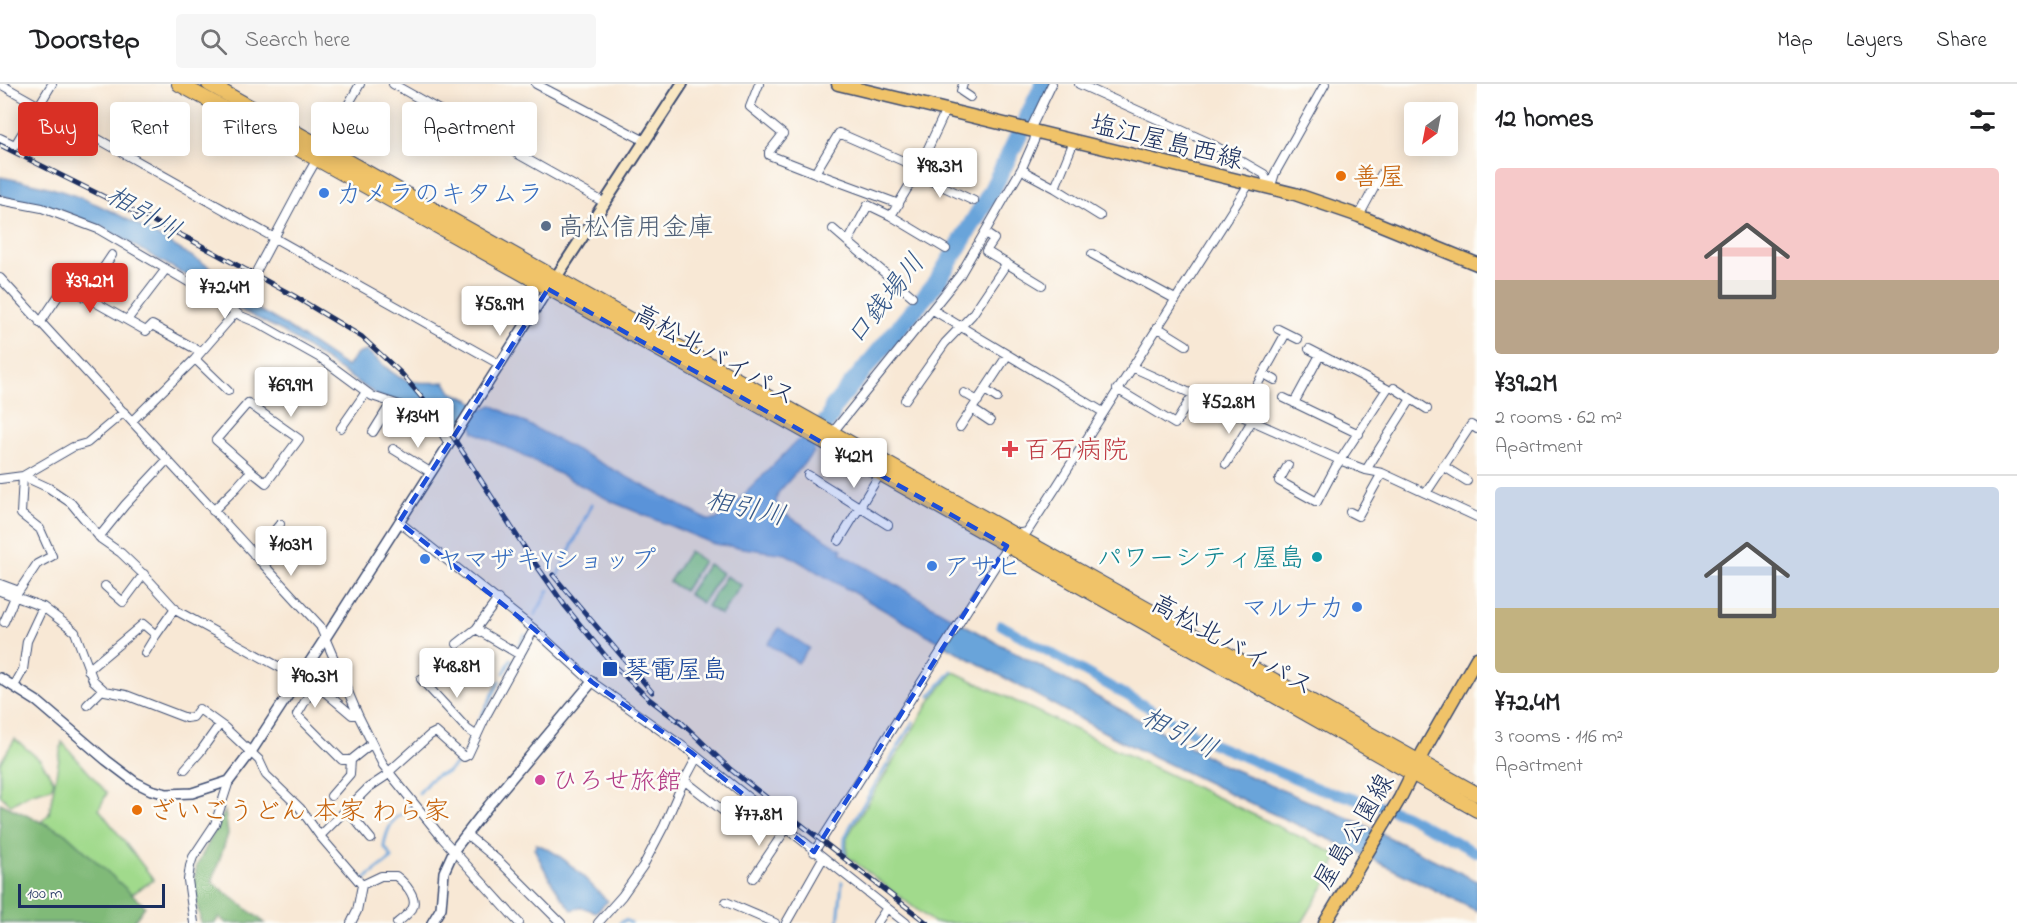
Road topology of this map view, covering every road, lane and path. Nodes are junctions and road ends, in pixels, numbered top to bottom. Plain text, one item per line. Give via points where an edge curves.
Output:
1 (0, 84) edge
2 (52, 84) edge
3 (179, 84) edge
4 (209, 84) edge
5 (360, 84) edge
6 (393, 84) edge
7 (536, 84) edge
8 (682, 84) edge
9 (759, 84) edge
10 (838, 84) edge
11 (963, 84) edge
12 (1052, 84) edge
13 (1082, 84) edge
14 (1325, 84) edge
15 (970, 97) dead end
16 (31, 102) edge
17 (41, 102) edge
18 (350, 102) edge
19 (946, 110) junction
20 (1027, 130) junction
21 (0, 138) edge
22 (18, 140) edge
23 (98, 140) edge
24 (645, 141) junction
25 (1074, 141) junction
26 (311, 148) edge
27 (311, 150) edge
28 (319, 156) edge
29 (324, 156) edge
30 (1022, 168) junction
31 (918, 171) junction
32 (815, 173) junction
33 (1382, 173) dead end
34 (1250, 184) junction
35 (1056, 188) junction
36 (1270, 189) junction
37 (873, 195) junction
38 (0, 200) edge
39 (974, 201) dead end
40 (605, 203) junction
41 (899, 204) junction
42 (868, 205) junction
43 (891, 216) junction
44 (1100, 216) dead end
45 (1359, 216) junction
46 (833, 229) dead end
47 (985, 233) junction
48 (274, 238) junction
49 (848, 242) junction
50 (946, 249) dead end
51 (1092, 254) dead end
52 (112, 255) dead end
53 (1007, 263) junction
54 (1477, 264) edge
55 (166, 269) junction
56 (257, 270) dead end
57 (0, 278) edge
58 (552, 283) junction
59 (1042, 285) dead end
60 (912, 296) dead end
61 (84, 297) junction
62 (1175, 299) junction
63 (933, 310) junction
64 (236, 312) junction
65 (127, 320) junction
66 (40, 323) junction
67 (960, 326) junction
68 (1157, 327) junction
69 (1278, 329) dead end
70 (1286, 333) junction
71 (1298, 339) dead end
72 (1186, 345) dead end
73 (1309, 349) dead end
74 (198, 355) junction
75 (1320, 355) junction
76 (1007, 356) junction
77 (499, 364) junction
78 (1132, 367) junction
79 (1264, 374) junction
80 (1275, 380) dead end
81 (1394, 388) dead end
82 (1117, 389) junction
83 (985, 390) junction
84 (228, 391) dead end
85 (366, 392) junction
86 (964, 393) dead end
87 (1194, 393) junction
88 (997, 398) dead end
89 (1284, 398) dead end
90 (1411, 399) junction
91 (905, 400) dead end
92 (978, 401) junction
93 (392, 403) junction
94 (1294, 403) junction
95 (972, 409) junction
96 (1427, 409) dead end
97 (124, 412) junction
98 (1103, 412) junction
99 (1241, 414) junction
100 (1253, 419) junction
101 (132, 421) junction
102 (990, 421) dead end
103 (960, 427) dead end
104 (341, 428) dead end
105 (1477, 429) edge
106 (373, 432) dead end
107 (828, 434) junction
108 (1359, 434) junction
109 (449, 444) junction
110 (393, 448) dead end
111 (167, 460) junction
112 (1342, 461) junction
113 (1226, 464) dead end
114 (1288, 465) dead end
115 (1443, 466) junction
116 (1366, 470) junction
117 (251, 471) junction
118 (430, 472) junction
119 (1383, 473) junction
120 (880, 474) junction
121 (808, 475) dead end
122 (23, 476) junction
123 (0, 479) edge
124 (1467, 482) dead end
125 (1426, 493) junction
126 (860, 507) junction
127 (213, 511) junction
128 (1350, 512) dead end
129 (1477, 517) edge
130 (399, 522) junction
131 (280, 524) dead end
132 (888, 525) dead end
133 (99, 537) junction
134 (1011, 540) junction
135 (839, 541) dead end
136 (254, 555) junction
137 (144, 574) junction
138 (0, 584) edge
139 (105, 586) dead end
140 (0, 591) edge
141 (15, 597) junction
142 (498, 599) junction
143 (43, 607) junction
144 (175, 608) junction
145 (4, 622) dead end
146 (476, 629) junction
147 (534, 629) junction
148 (156, 634) junction
149 (326, 637) junction
150 (457, 644) dead end
151 (145, 653) dead end
152 (520, 655) junction
153 (1477, 658) edge
154 (88, 670) junction
155 (299, 677) junction
156 (0, 678) edge
157 (421, 679) dead end
158 (592, 682) junction
159 (14, 686) junction
160 (314, 686) junction
161 (103, 689) junction
162 (87, 705) dead end
163 (358, 715) junction
164 (220, 724) junction
165 (477, 736) junction
166 (371, 744) junction
167 (251, 752) junction
168 (697, 757) junction
169 (351, 760) junction
170 (1416, 768) junction
171 (185, 769) dead end
172 (389, 774) junction
173 (229, 781) junction
174 (685, 781) junction
175 (1477, 794) edge
176 (331, 796) dead end
177 (347, 810) junction
178 (1477, 810) edge
179 (731, 817) dead end
180 (786, 829) junction
181 (466, 834) junction
182 (320, 836) junction
183 (371, 839) dead end
184 (454, 850) junction
185 (814, 852) junction
186 (823, 858) junction
187 (753, 878) dead end
188 (362, 885) junction
189 (726, 902) dead end
190 (887, 908) junction
191 (194, 923) edge
192 (351, 923) edge
193 (397, 923) edge
194 (432, 923) edge
195 (519, 923) edge
196 (561, 923) edge
197 (598, 923) edge
198 (775, 923) edge
199 (786, 923) edge
200 (877, 923) edge
201 (906, 923) edge
202 (1325, 923) edge

1 - 16 street
2 - 17 street
3 - 27 highway, 高松北バイパス
4 - 26 highway, 高松北バイパス
5 - 18 street
6 - 40 street
7 - 24 street
8 - 24 main road
9 - 32 street via 750,107 783,134 769,155
10 - 19 main road, 塩江屋島西線
11 - 15 street via 961,91
12 - 20 street
13 - 36 street via 1210,143 1264,174
14 - 36 street
19 - 20 main road, 塩江屋島西線
19 - 31 street
20 - 25 main road, 塩江屋島西線
20 - 30 street via 1034,141
21 - 22 street via 15,145
23 - 48 street
24 - 40 main road
25 - 34 main road, 塩江屋島西線
25 - 35 street
28 - 48 street
29 - 58 highway, 高松北バイパス
30 - 35 street
30 - 47 street
31 - 32 street via 839,133
31 - 39 street
31 - 41 street
32 - 37 street
33 - 45 street
34 - 36 main road, 塩江屋島西線
34 - 62 street
35 - 44 street
36 - 45 main road, 塩江屋島西線
37 - 41 street
37 - 42 street
38 - 55 street via 70,217
40 - 58 main road
41 - 43 street
42 - 43 street
42 - 49 street
43 - 50 street
45 - 54 main road, 塩江屋島西線
46 - 49 street
47 - 53 street via 994,239 986,251
47 - 63 street
48 - 56 street
48 - 77 street
49 - 60 street
51 - 62 street
52 - 61 street
53 - 59 street
53 - 67 street via 972,315
55 - 64 street
55 - 65 street
57 - 66 street
58 - 77 street
58 - 107 highway, 高松北バイパス
61 - 65 street
61 - 66 street via 68,287 63,289
62 - 68 street
63 - 67 street
63 - 107 street
64 - 74 street
64 - 85 street via 322,359
65 - 74 street via 146,331 152,325
66 - 97 street
67 - 76 street
67 - 91 street
68 - 72 street
68 - 78 street
69 - 70 street
70 - 71 street
70 - 79 street
73 - 75 street
74 - 84 street
74 - 101 street
75 - 94 street
75 - 108 street via 1387,389
76 - 83 street
76 - 98 street
77 - 109 street
78 - 82 street
78 - 87 street
79 - 80 street
79 - 99 street
81 - 90 street
82 - 87 street via 1175,424
82 - 98 street
83 - 88 street
83 - 92 street
85 - 93 street
85 - 104 street
86 - 92 street
87 - 99 street
89 - 94 street
90 - 96 street
90 - 116 street
92 - 95 street
93 - 106 street
93 - 109 street via 424,412 439,426
94 - 108 street
95 - 102 street
95 - 103 street
97 - 101 street
97 - 122 street via 87,443
98 - 134 street via 1027,531
99 - 100 street
100 - 112 street
100 - 113 street
101 - 111 street
105 - 115 street via 1471,425
107 - 120 highway, 高松北バイパス
107 - 134 highway, 高松北バイパス
108 - 112 street
109 - 118 street
110 - 118 street
111 - 127 street
111 - 133 street
112 - 114 street via 1317,502 1278,481
112 - 116 street
115 - 124 street
115 - 125 street
116 - 119 street
117 - 117 street via 266,483 299,439 248,403 216,440
117 - 127 street
118 - 130 street
119 - 125 street
119 - 128 street via 1358,516
120 - 126 street
120 - 134 highway, 高松北バイパス
121 - 126 street
122 - 123 street
122 - 133 street via 70,503
122 - 138 street via 21,514 40,529 52,556 37,564 19,591
125 - 129 street
126 - 132 street
126 - 135 street
127 - 136 street
130 - 142 street
130 - 149 street
131 - 136 street
133 - 137 street
134 - 170 highway, 高松北バイパス
134 - 185 street
136 - 149 street
137 - 139 street via 123,602
137 - 144 street
140 - 141 street
141 - 143 street
141 - 145 street
142 - 146 street
142 - 147 street
143 - 154 street via 75,632
143 - 159 street via 27,641 23,670
144 - 148 street
144 - 155 street via 185,617
146 - 150 street
146 - 152 street
147 - 152 street
147 - 158 street
148 - 151 street
148 - 154 street via 143,624
149 - 155 street
149 - 163 street
152 - 165 street
153 - 170 main road
154 - 161 street
155 - 160 street
155 - 167 street
156 - 159 street
157 - 165 street
158 - 168 street
158 - 181 street
159 - 173 street via 106,760 151,790 192,793
160 - 163 street via 352,715
160 - 169 street via 297,715 342,760
161 - 162 street
161 - 164 street via 186,718 193,717 199,709
163 - 166 street
164 - 167 street
164 - 171 street
165 - 172 street via 464,757 436,732
166 - 169 street
166 - 172 street
167 - 173 street
167 - 182 street via 266,775 300,808
168 - 174 street
168 - 180 street
169 - 176 street via 350,774
170 - 175 highway, 高松北バイパス
170 - 178 highway, 高松北バイパス
170 - 202 main road, 屋島公園線
172 - 177 street via 368,788
172 - 184 street
173 - 191 street via 215,824 190,866
174 - 179 street
174 - 197 street via 643,866
177 - 182 street
177 - 183 street
180 - 185 street
180 - 187 street
181 - 184 street
181 - 196 street
182 - 188 street
184 - 194 street via 444,872 441,908
184 - 195 street
185 - 186 street
186 - 190 street
186 - 199 street
188 - 192 street
188 - 193 street via 381,876 402,880 414,903
189 - 198 street
190 - 200 street
190 - 201 street

